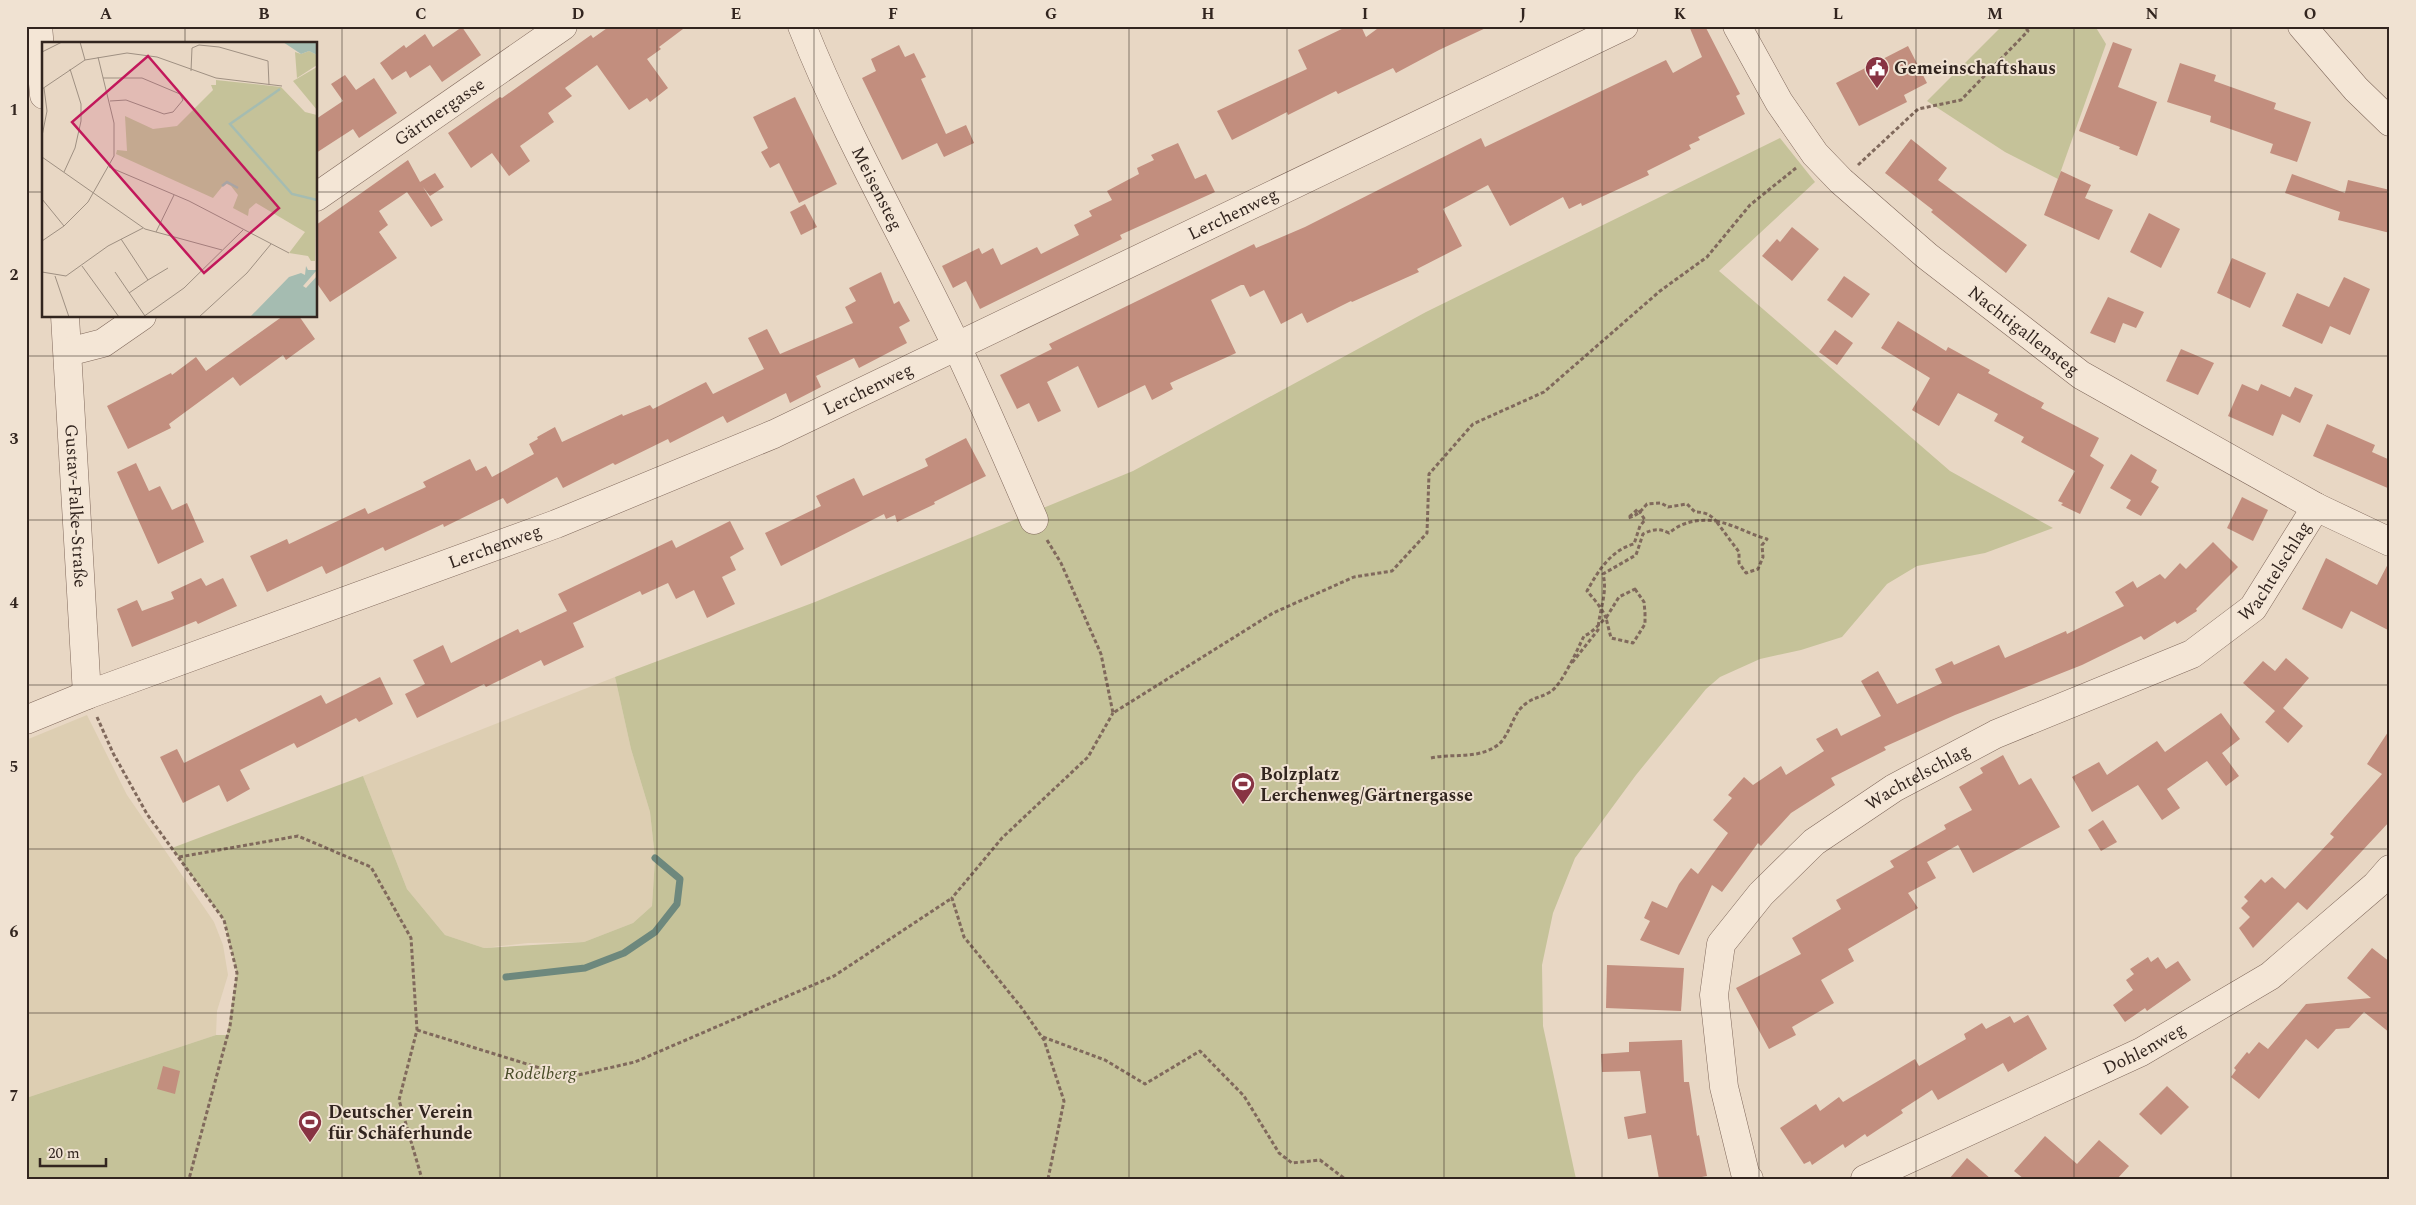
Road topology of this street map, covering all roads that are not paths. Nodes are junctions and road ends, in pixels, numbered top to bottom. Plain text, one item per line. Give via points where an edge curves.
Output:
1 (38, 26) edge
2 (563, 26) edge
3 (802, 26) edge
4 (1624, 26) edge
5 (1737, 26) edge
6 (2302, 26) edge
7 (42, 72) edge
8 (2390, 122) edge
9 (318, 196) edge
10 (65, 318) edge
11 (139, 318) edge
12 (957, 346) junction
13 (68, 352) junction
14 (2316, 507) junction
15 (1034, 520) road end
16 (2390, 542) edge
17 (87, 695) junction
18 (26, 720) edge
19 (2390, 869) edge
20 (1748, 1178) edge
21 (1865, 1179) edge

1 - 7 street
2 - 9 street, Gärtnergasse
3 - 12 street, Meisensteg via 871,178
4 - 12 street, Lerchenweg
5 - 14 street, Nachtigallensteg via 1779,102 1814,154 1927,256 2081,375
6 - 8 street via 2356,89
10 - 13 street, Gustav-Falke-Straße
11 - 13 street via 103,343
12 - 15 street, Meisensteg
12 - 17 street, Lerchenweg via 774,434 556,524
13 - 17 street, Gustav-Falke-Straße
14 - 16 street, Nachtigallensteg
14 - 20 street, Wachtelschlag via 2253,608 2192,654 1996,734 1894,788 1814,842 1761,894 1721,944 1714,995 1724,1087
17 - 18 street, Lerchenweg
19 - 21 street, Dohlenweg via 2376,885 2270,976 2141,1052

